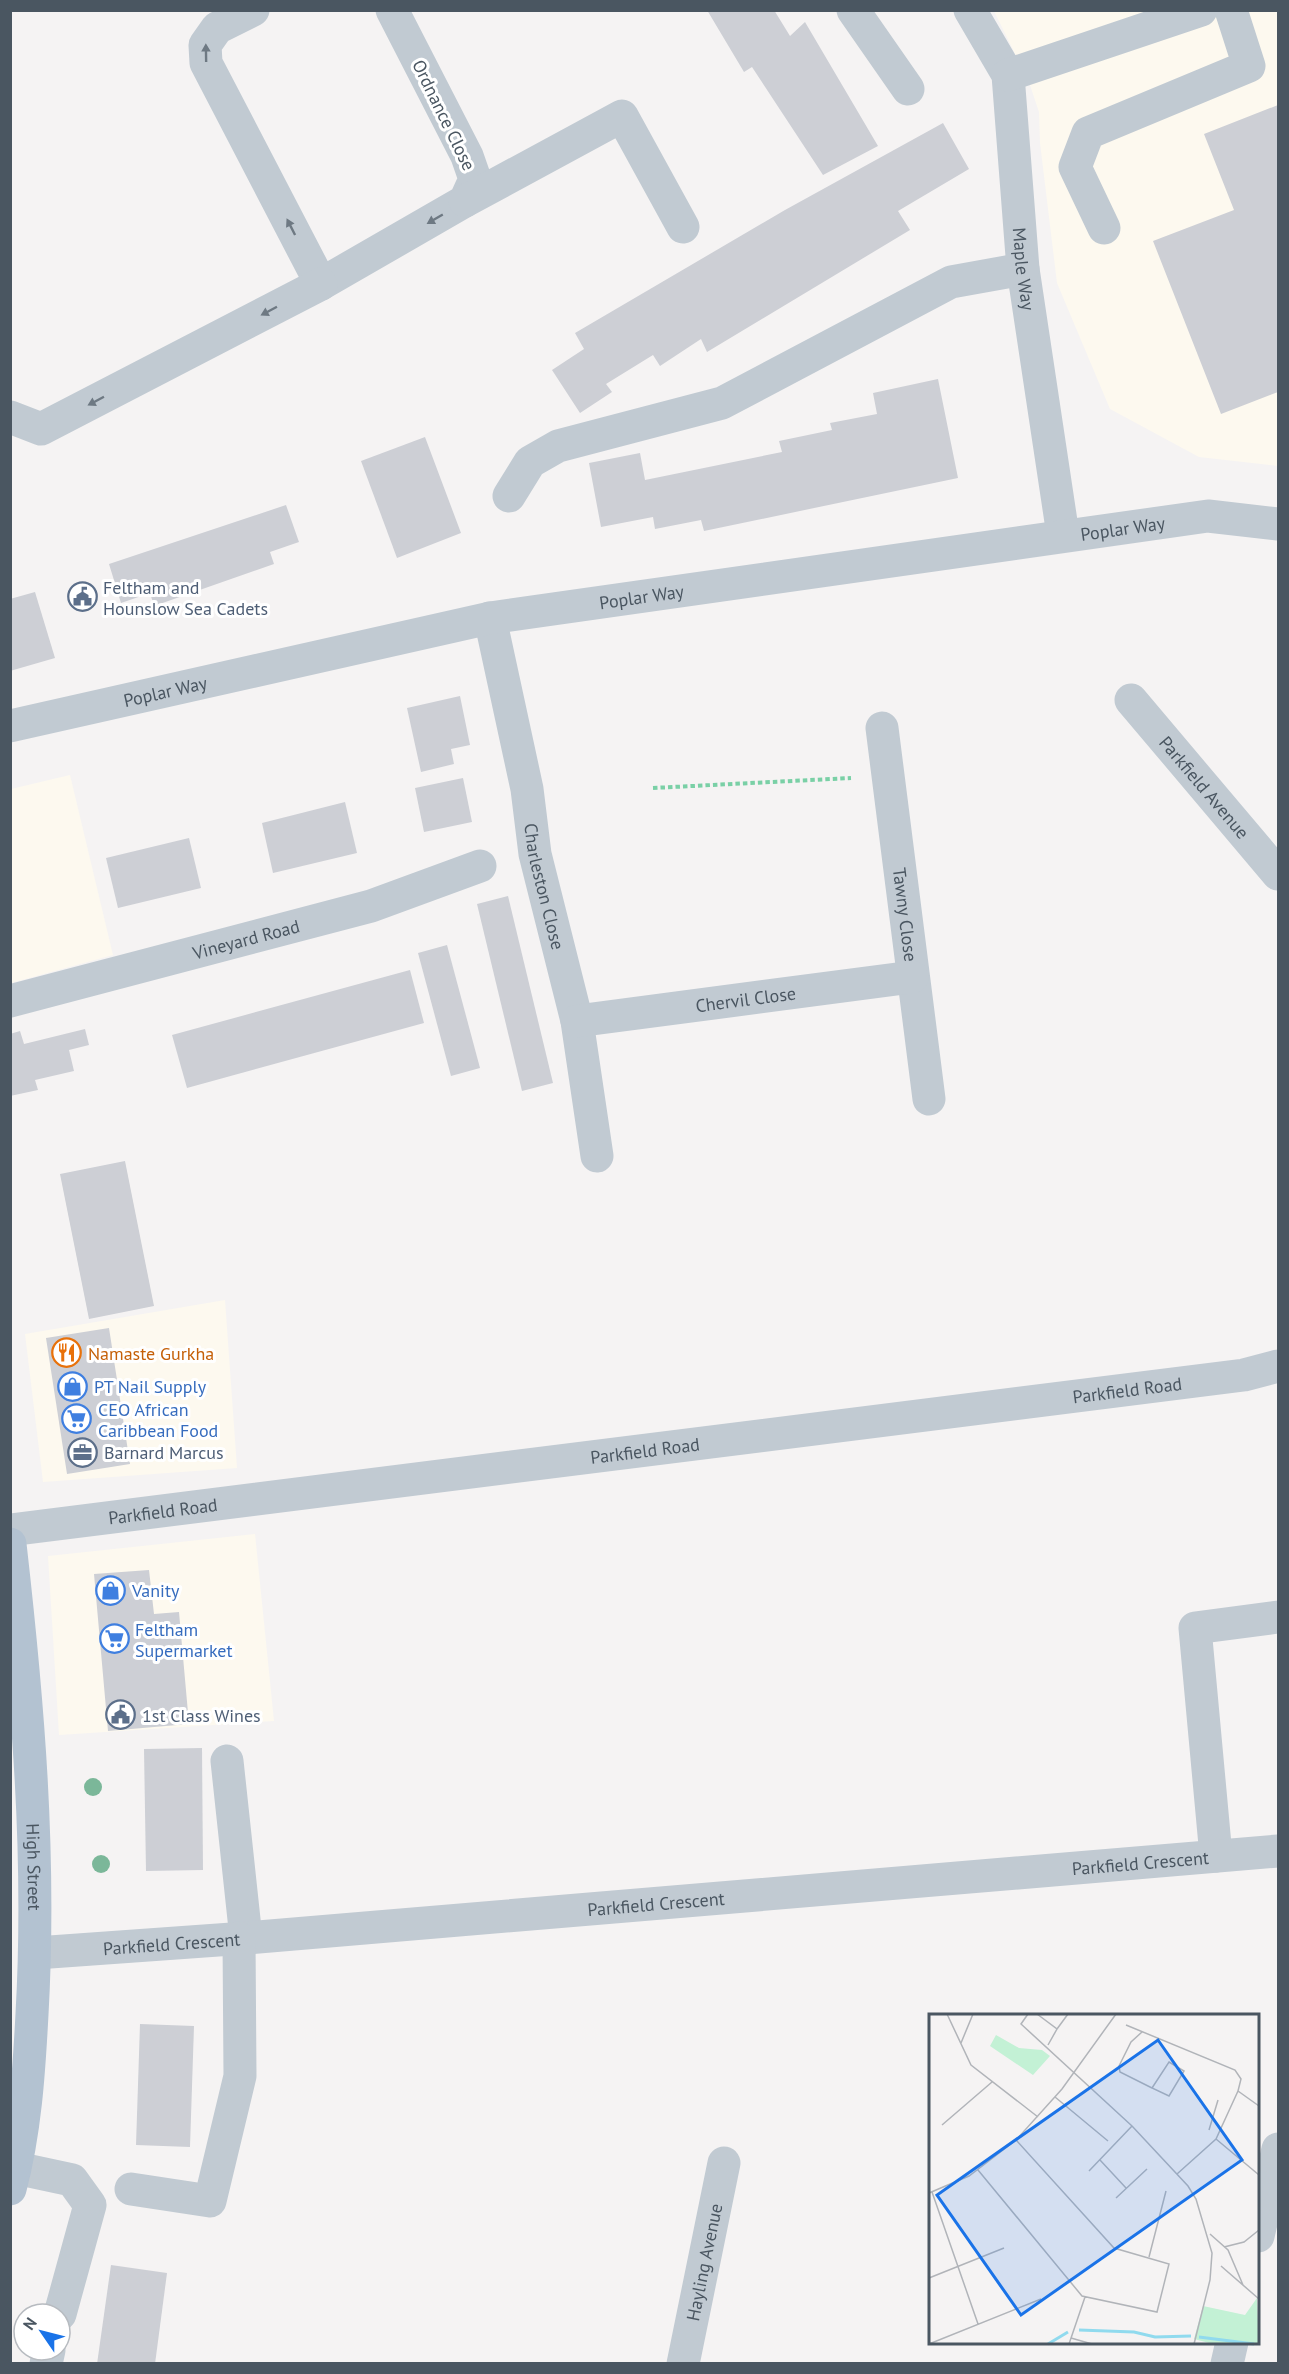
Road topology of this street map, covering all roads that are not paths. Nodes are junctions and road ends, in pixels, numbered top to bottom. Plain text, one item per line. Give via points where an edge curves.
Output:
1 (253, 10) edge
2 (392, 10) edge
3 (853, 10) edge
4 (970, 10) edge
5 (1201, 10) edge
6 (1231, 10) edge
7 (1008, 75) junction
8 (908, 89) dead end
9 (465, 201) junction
10 (683, 227) dead end
11 (1104, 228) dead end
12 (1023, 269) junction
13 (321, 284) junction
14 (11, 420) edge
15 (509, 496) dead end
16 (1278, 524) edge
17 (1063, 535) junction
18 (490, 618) junction
19 (1131, 700) dead end
20 (10, 726) edge
21 (882, 728) dead end
22 (480, 866) dead end
23 (1278, 874) edge
24 (912, 977) junction
25 (10, 1001) edge
26 (577, 1021) junction
27 (929, 1099) dead end
28 (597, 1156) dead end
29 (1278, 1366) edge
30 (10, 1530) edge
31 (10, 1544) edge
32 (1278, 1617) edge
33 (227, 1761) dead end
34 (1278, 1851) edge
35 (1216, 1856) junction
36 (242, 1938) junction
37 (36, 1953) junction
38 (1278, 2149) edge
39 (724, 2163) dead end
40 (13, 2179) edge
41 (131, 2189) dead end
42 (1259, 2228) edge
43 (63, 2302) edge
44 (1232, 2344) edge
45 (682, 2364) edge
46 (1227, 2364) edge

13 -> 1 street via 206,63 205,45 217,28
2 - 9 street, Ordnance Close via 467,156 475,180
3 - 8 street
4 - 7 street, Maple Way
5 - 7 street
6 - 11 street via 1249,66 1088,133 1076,167
7 - 12 street, Maple Way
9 - 10 street via 622,116
9 -> 13 street
12 - 15 street via 951,282 722,403 558,446 530,462
12 - 17 street, Maple Way
13 -> 14 street via 41,429
16 - 17 street, Poplar Way via 1208,516
17 - 18 street, Poplar Way
18 - 20 street, Poplar Way
18 - 26 street, Charleston Close via 527,789 535,854
19 - 23 street, Parkfield Avenue
21 - 24 street, Tawny Close
22 - 25 street, Vineyard Road via 370,906
24 - 26 street, Chervil Close
24 - 27 street, Tawny Close
26 - 28 street, Charleston Close
29 - 30 street, Parkfield Road via 1244,1375
31 - 37 main road, High Street via 23,1655 36,1850
32 - 35 street via 1195,1628
33 - 36 street
34 - 35 street, Parkfield Crescent
35 - 36 street, Parkfield Crescent
36 - 37 street, Parkfield Crescent
36 - 41 street via 240,2076 210,2201
37 - 40 main road, High Street via 30,2049
38 - 42 street
39 - 45 street, Hayling Avenue
40 - 43 street via 72,2180 90,2205
44 - 46 street

